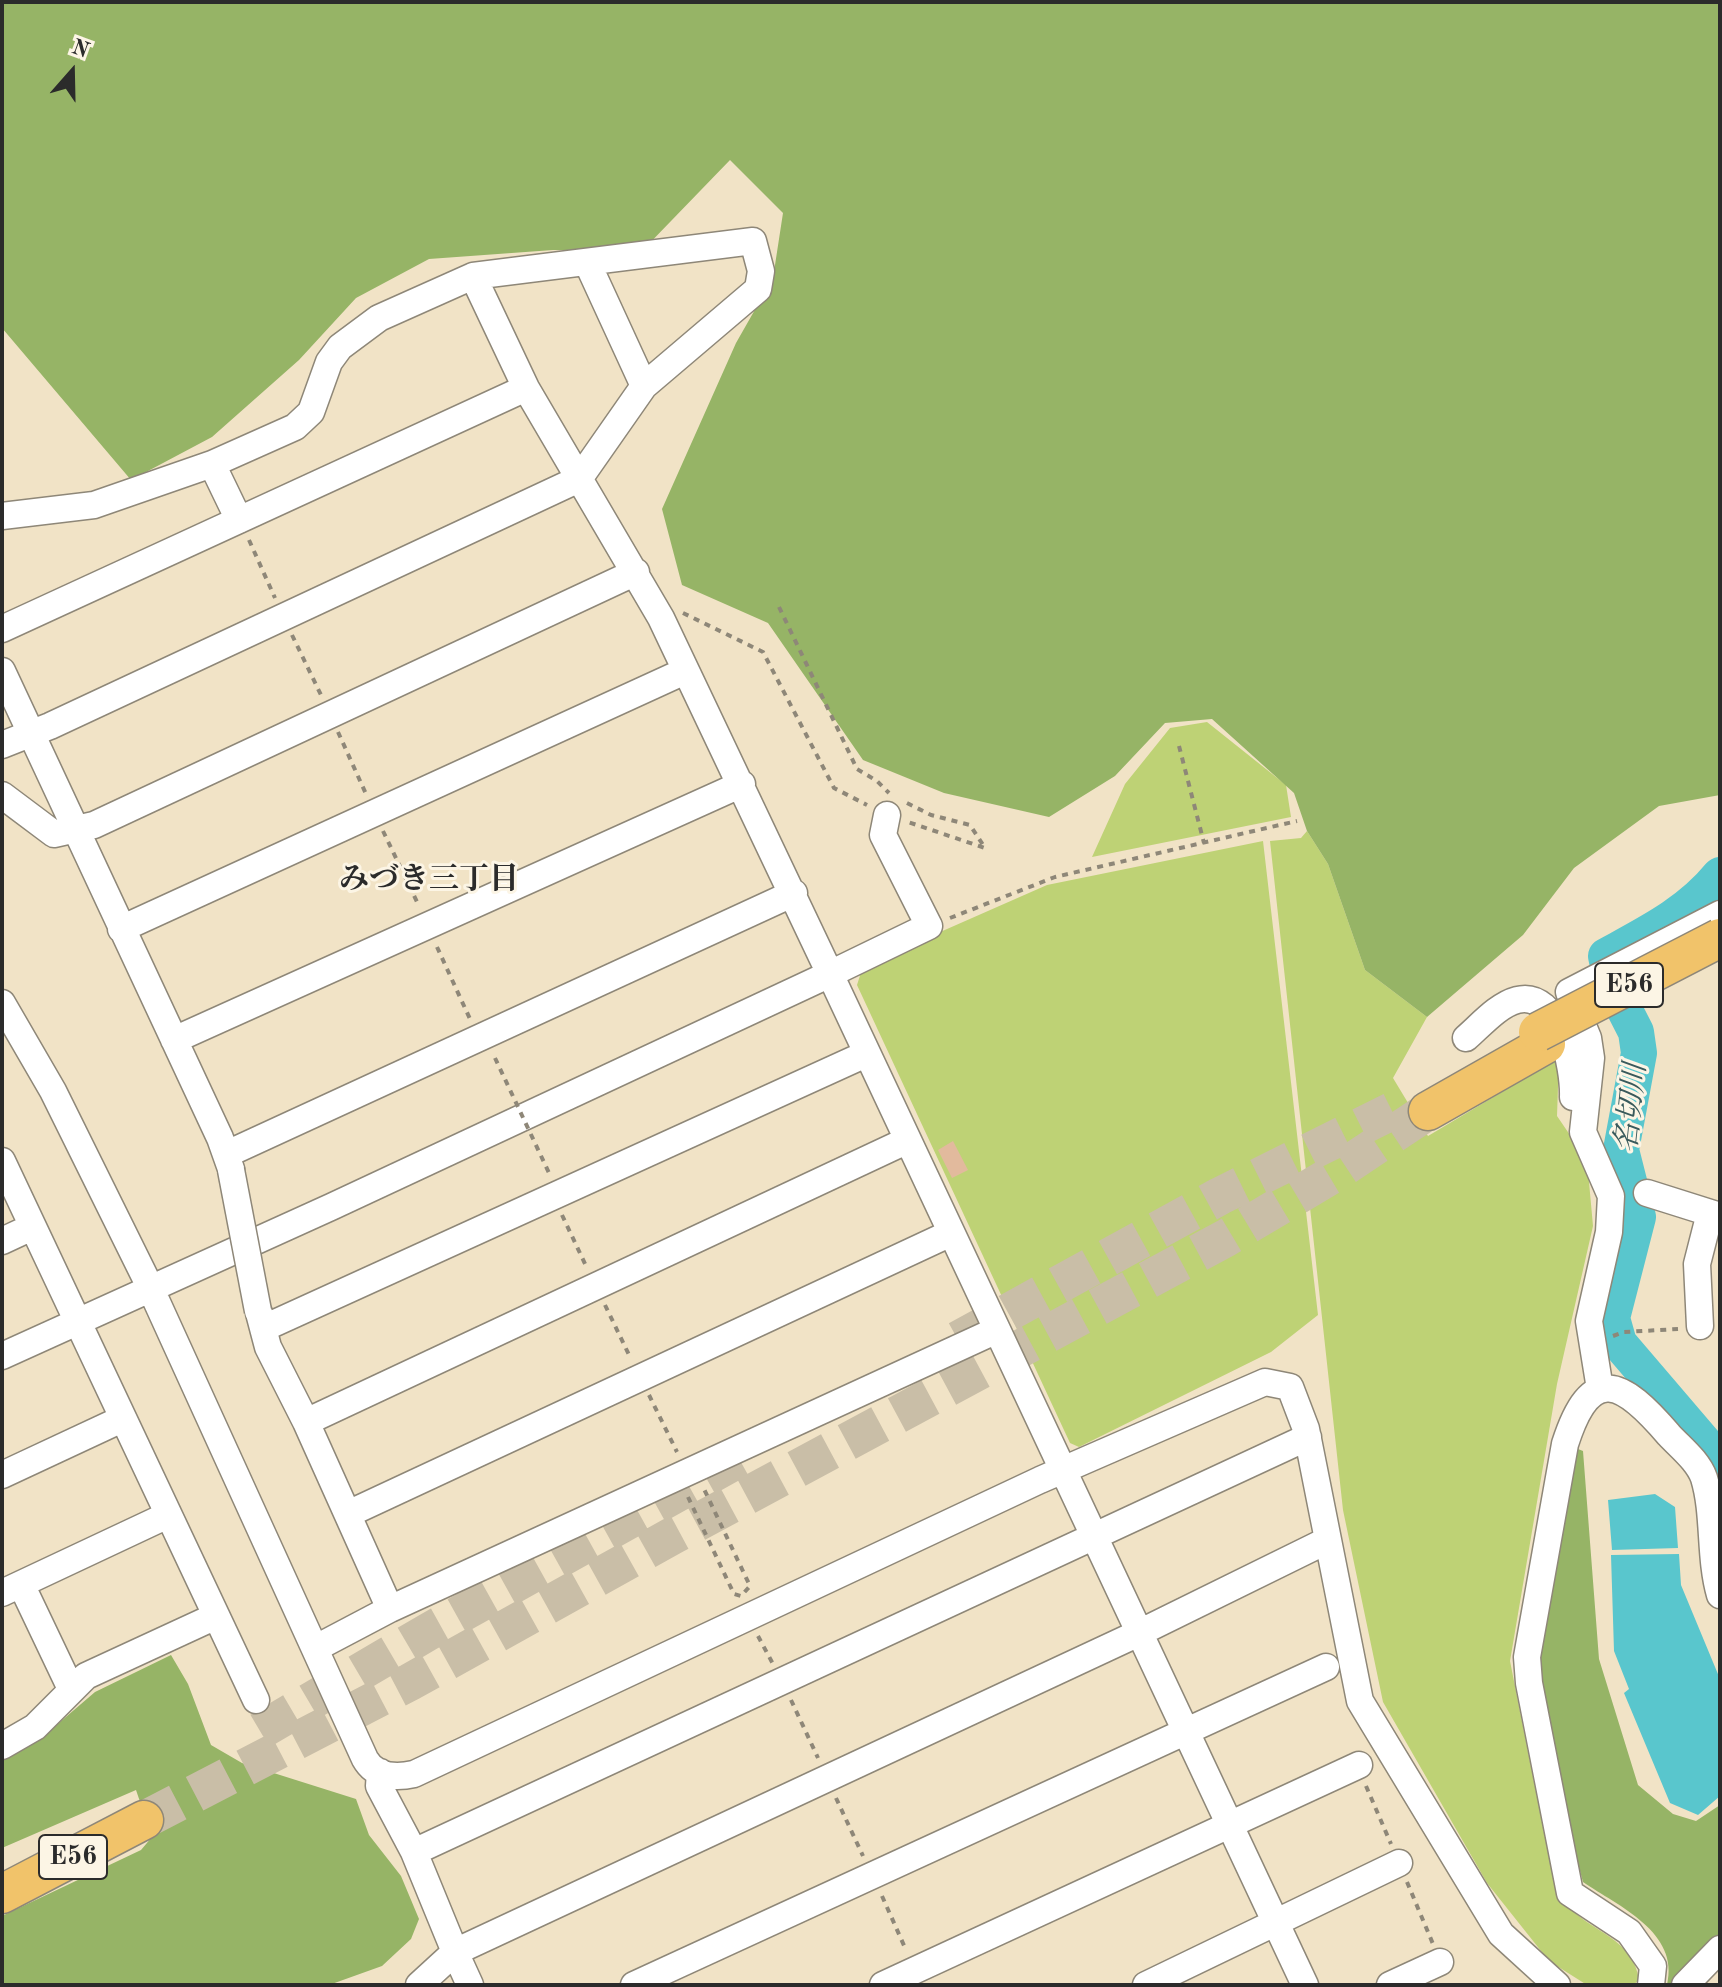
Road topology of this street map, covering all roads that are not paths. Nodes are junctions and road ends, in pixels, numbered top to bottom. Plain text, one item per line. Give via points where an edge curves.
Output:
1 (587, 262) junction
2 (473, 276) junction
3 (644, 386) junction
4 (526, 388) junction
5 (212, 464) junction
6 (579, 479) junction
7 (2, 516) edge
8 (239, 520) junction
9 (636, 572) junction
10 (2, 629) edge
11 (2, 671) edge
12 (685, 671) junction
13 (31, 733) junction
14 (2, 745) edge
15 (742, 784) junction
16 (2, 795) edge
17 (894, 804) road end
18 (73, 830) junction
19 (794, 893) junction
20 (1720, 914) edge
21 (121, 929) junction
22 (1720, 938) edge
23 (1720, 952) edge
24 (830, 974) junction
25 (2, 1003) edge
26 (10, 1031) edge
27 (1466, 1038) dead end
28 (1542, 1038) junction
29 (174, 1040) junction
30 (866, 1054) junction
31 (1424, 1104) tunnel mouth
32 (1583, 1132) junction
33 (908, 1140) junction
34 (2, 1161) edge
35 (229, 1162) junction
36 (1647, 1193) dead end
37 (1715, 1215) edge
38 (32, 1227) junction
39 (951, 1233) junction
40 (2, 1241) edge
41 (150, 1287) junction
42 (261, 1320) junction
43 (76, 1322) junction
44 (1700, 1326) road end
45 (997, 1330) junction
46 (2, 1356) edge
47 (1600, 1389) junction
48 (122, 1419) junction
49 (306, 1422) junction
50 (1308, 1437) junction
51 (1064, 1470) junction
52 (2, 1475) edge
53 (348, 1514) junction
54 (168, 1515) junction
55 (1095, 1535) junction
56 (1328, 1540) junction
57 (11, 1588) edge
58 (1720, 1595) edge
59 (390, 1609) junction
60 (216, 1616) junction
61 (1141, 1632) junction
62 (316, 1648) junction
63 (1326, 1667) dead end
64 (71, 1689) junction
65 (256, 1700) dead end
66 (1186, 1728) junction
67 (2, 1746) edge
68 (1359, 1765) dead end
69 (380, 1772) junction
70 (1232, 1825) junction
71 (414, 1852) junction
72 (1399, 1863) dead end
73 (2, 1873) edge
74 (2, 1894) edge
75 (1276, 1922) junction
76 (1720, 1949) edge
77 (455, 1952) junction
78 (1440, 1962) dead end
79 (419, 1985) edge
80 (470, 1985) edge
81 (634, 1985) edge
82 (883, 1985) edge
83 (1146, 1985) edge
84 (1305, 1985) edge
85 (1390, 1985) edge
86 (1557, 1985) edge
87 (1651, 1985) edge
88 (1685, 1985) edge

1 - 2 street
1 - 3 street
1 - 3 street via 753,241 761,271 758,289
2 - 4 street
2 - 5 street via 379,318 333,356 304,421
3 - 6 street
4 - 6 street
4 - 8 street
5 - 7 street via 94,505
5 - 8 street
6 - 9 street
6 - 13 street
8 - 10 street
9 - 12 street
9 - 18 street via 122,812
11 - 13 street
12 - 15 street
12 - 21 street
13 - 14 street
13 - 18 street
15 - 19 street
15 - 29 street
16 - 18 street via 54,834
17 - 24 street via 883,835 929,926
18 - 21 street
19 - 24 street
19 - 35 street
20 - 32 street via 1569,992 1591,1058
21 - 29 street
22 - 28 highway, E56, bridge
23 - 28 highway, E56
24 - 30 street
24 - 41 street
25 - 26 street
26 - 41 street
27 - 32 street via 1507,1003 1538,1001 1567,1043 1574,1073 1571,1119
28 - 31 highway, E56
29 - 35 street
30 - 33 street
30 - 42 street via 552,1186
32 - 47 street via 1611,1196 1609,1232 1589,1321
33 - 39 street
33 - 49 street
34 - 38 street
35 - 42 street, bridge
36 - 37 street
37 - 44 street via 1697,1264
38 - 40 street
38 - 43 street
39 - 45 street
39 - 53 street
41 - 43 street
41 - 62 street
42 - 49 street via 268,1347
43 - 46 street
43 - 48 street
45 - 51 street
45 - 59 street via 689,1477
47 - 58 street via 1615,1389 1650,1413 1697,1464 1704,1478
47 - 87 street via 1587,1395 1576,1411 1565,1444 1527,1657 1529,1683 1570,1893 1629,1932 1653,1966
48 - 52 street
48 - 54 street
49 - 53 street
50 - 51 street via 1290,1387 1265,1382
50 - 55 street
50 - 56 street
51 - 55 street
51 - 69 street via 414,1774 399,1778
53 - 59 street
54 - 57 street
54 - 60 street
55 - 61 street
55 - 71 street
56 - 61 street
56 - 86 street via 1360,1701 1501,1934
57 - 64 street
59 - 62 street
60 - 64 street via 86,1676
60 - 65 street
61 - 66 street
61 - 77 street
62 - 69 street via 365,1759
63 - 66 street
64 - 67 street via 35,1727
66 - 70 street
66 - 81 street
68 - 70 street
69 - 71 street via 379,1786
70 - 75 street
70 - 82 street
71 - 77 street
72 - 75 street
73 - 74 highway, E56 via 141,1812
75 - 83 street
75 - 84 street
76 - 88 street
77 - 79 street
77 - 80 street
78 - 85 street

